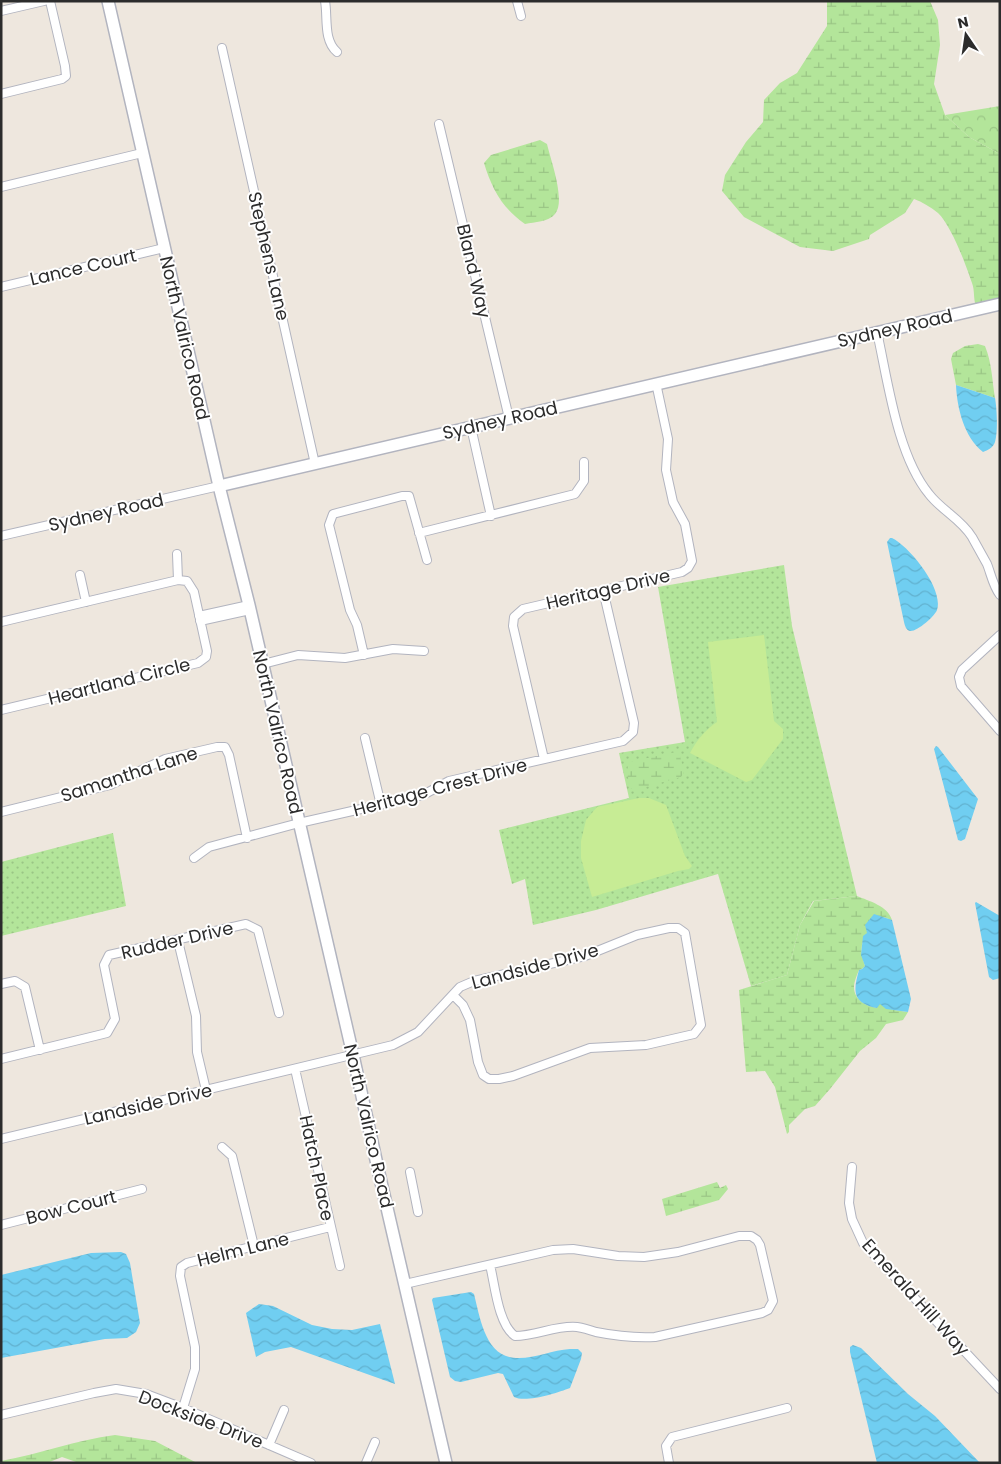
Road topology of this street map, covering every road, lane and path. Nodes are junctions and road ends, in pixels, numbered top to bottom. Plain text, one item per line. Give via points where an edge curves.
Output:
1 (44, 1) edge
2 (50, 1) edge
3 (108, 1) edge
4 (325, 1) edge
5 (517, 1) edge
6 (1, 11) edge
7 (521, 16) dead end
8 (222, 48) dead end
9 (337, 52) dead end
10 (1, 94) edge
11 (439, 124) dead end
12 (142, 153) junction
13 (1, 187) edge
14 (164, 248) junction
15 (1, 286) edge
16 (999, 307) edge
17 (877, 332) junction
18 (656, 383) junction
19 (509, 418) junction
20 (471, 427) junction
21 (584, 462) dead end
22 (315, 464) junction
23 (219, 486) junction
24 (491, 516) junction
25 (419, 533) junction
26 (1, 536) edge
27 (177, 554) dead end
28 (427, 560) dead end
29 (80, 575) dead end
30 (178, 580) junction
31 (603, 590) junction
32 (1000, 595) edge
33 (86, 602) junction
34 (249, 607) junction
35 (200, 619) junction
36 (1, 622) edge
37 (1000, 635) edge
38 (424, 652) dead end
39 (364, 655) junction
40 (263, 664) junction
41 (1, 710) edge
42 (1000, 731) edge
43 (365, 738) dead end
44 (544, 759) junction
45 (381, 805) junction
46 (1, 812) edge
47 (299, 823) junction
48 (247, 838) junction
49 (194, 858) dead end
50 (178, 941) junction
51 (1, 984) edge
52 (453, 995) junction
53 (279, 1013) dead end
54 (40, 1050) junction
55 (353, 1055) junction
56 (1, 1059) edge
57 (295, 1069) junction
58 (206, 1090) junction
59 (1, 1139) edge
60 (222, 1147) dead end
61 (852, 1167) dead end
62 (410, 1172) dead end
63 (142, 1189) dead end
64 (418, 1212) dead end
65 (1, 1225) edge
66 (330, 1227) junction
67 (254, 1246) junction
68 (490, 1265) junction
69 (340, 1266) dead end
70 (405, 1284) junction
71 (1000, 1389) edge
72 (183, 1408) junction
73 (786, 1408) dead end
74 (284, 1410) dead end
75 (1, 1415) edge
76 (375, 1442) dead end
77 (269, 1445) junction
78 (311, 1463) edge
79 (366, 1463) edge
80 (446, 1463) edge
81 (669, 1463) edge

1 - 6 street
2 - 10 street via 66,76 62,80
3 - 12 street, North Valrico Road
4 - 9 street via 329,38
5 - 7 street
8 - 22 street, Stephens Lane
11 - 19 street, Bland Way
12 - 13 street
12 - 14 street, North Valrico Road
14 - 15 street, Lance Court
14 - 23 street, North Valrico Road
16 - 17 street, Sydney Road
17 - 18 street, Sydney Road
17 - 32 street via 902,441 914,471 930,495 971,535
18 - 19 street, Sydney Road
18 - 31 street, Heritage Drive via 668,439 666,470 673,502 685,524 692,562 682,572
19 - 20 street, Sydney Road
20 - 22 street, Sydney Road
20 - 24 street
21 - 24 street via 584,481 574,494
22 - 23 street, Sydney Road
23 - 26 street, Sydney Road
23 - 34 street, North Valrico Road
24 - 25 street
25 - 28 street
25 - 39 street via 409,496 333,514 329,525
27 - 30 street
29 - 33 street
30 - 33 street
30 - 35 street, Heartland Circle via 187,581 194,592
31 - 44 street, Heritage Drive via 523,609 514,617 513,626
31 - 44 street, Heritage Crest Drive via 634,723 633,732 623,741
33 - 36 street
34 - 35 street
34 - 40 street, North Valrico Road
35 - 41 street, Heartland Circle via 207,651 206,657 198,663
37 - 42 street via 962,670 959,677 961,686
38 - 39 street via 393,648
39 - 40 street via 345,658 298,655
40 - 47 street, North Valrico Road
43 - 45 street
44 - 45 street, Heritage Crest Drive via 449,781 423,795
45 - 47 street, Heritage Crest Drive
46 - 48 street, Samantha Lane via 110,784 165,759 225,747
47 - 48 street, Heritage Crest Drive
47 - 55 street, North Valrico Road
48 - 49 street, Heritage Crest Drive via 209,847
50 - 53 street, Rudder Drive via 246,924 258,930
50 - 54 street, Rudder Drive via 110,956 104,965 115,1018 107,1033
50 - 58 street via 196,1016 197,1052
51 - 54 street via 15,981 25,987
52 - 52 street, Landside Drive via 460,987 474,981 585,956 637,934 678,928 686,938 701,1024 694,1034 646,1045 590,1048 513,1076 489,1078 483,1075 478,1062 464,1006
52 - 55 street, Landside Drive via 418,1032 393,1044
54 - 56 street, Rudder Drive
55 - 57 street, Landside Drive
55 - 70 street, North Valrico Road
57 - 58 street, Landside Drive
57 - 66 street, Hatch Place
58 - 59 street, Landside Drive
60 - 67 street via 232,1156
61 - 71 street, Emerald Hill Way via 849,1203 863,1243
62 - 64 street
63 - 65 street, Bow Court
66 - 67 street, Helm Lane
66 - 69 street, Hatch Place
67 - 72 street, Helm Lane via 181,1267 180,1276 195,1347 195,1369
68 - 68 street via 553,1250 573,1249 644,1257 751,1236 760,1245 773,1301 762,1313 655,1337 617,1336 577,1327 515,1336 504,1323
68 - 70 street
70 - 80 street, North Valrico Road
72 - 75 street, Dockside Drive via 146,1394 116,1389
72 - 77 street, Dockside Drive
73 - 81 street via 672,1437 666,1446
74 - 77 street
76 - 79 street
77 - 78 street, Dockside Drive

